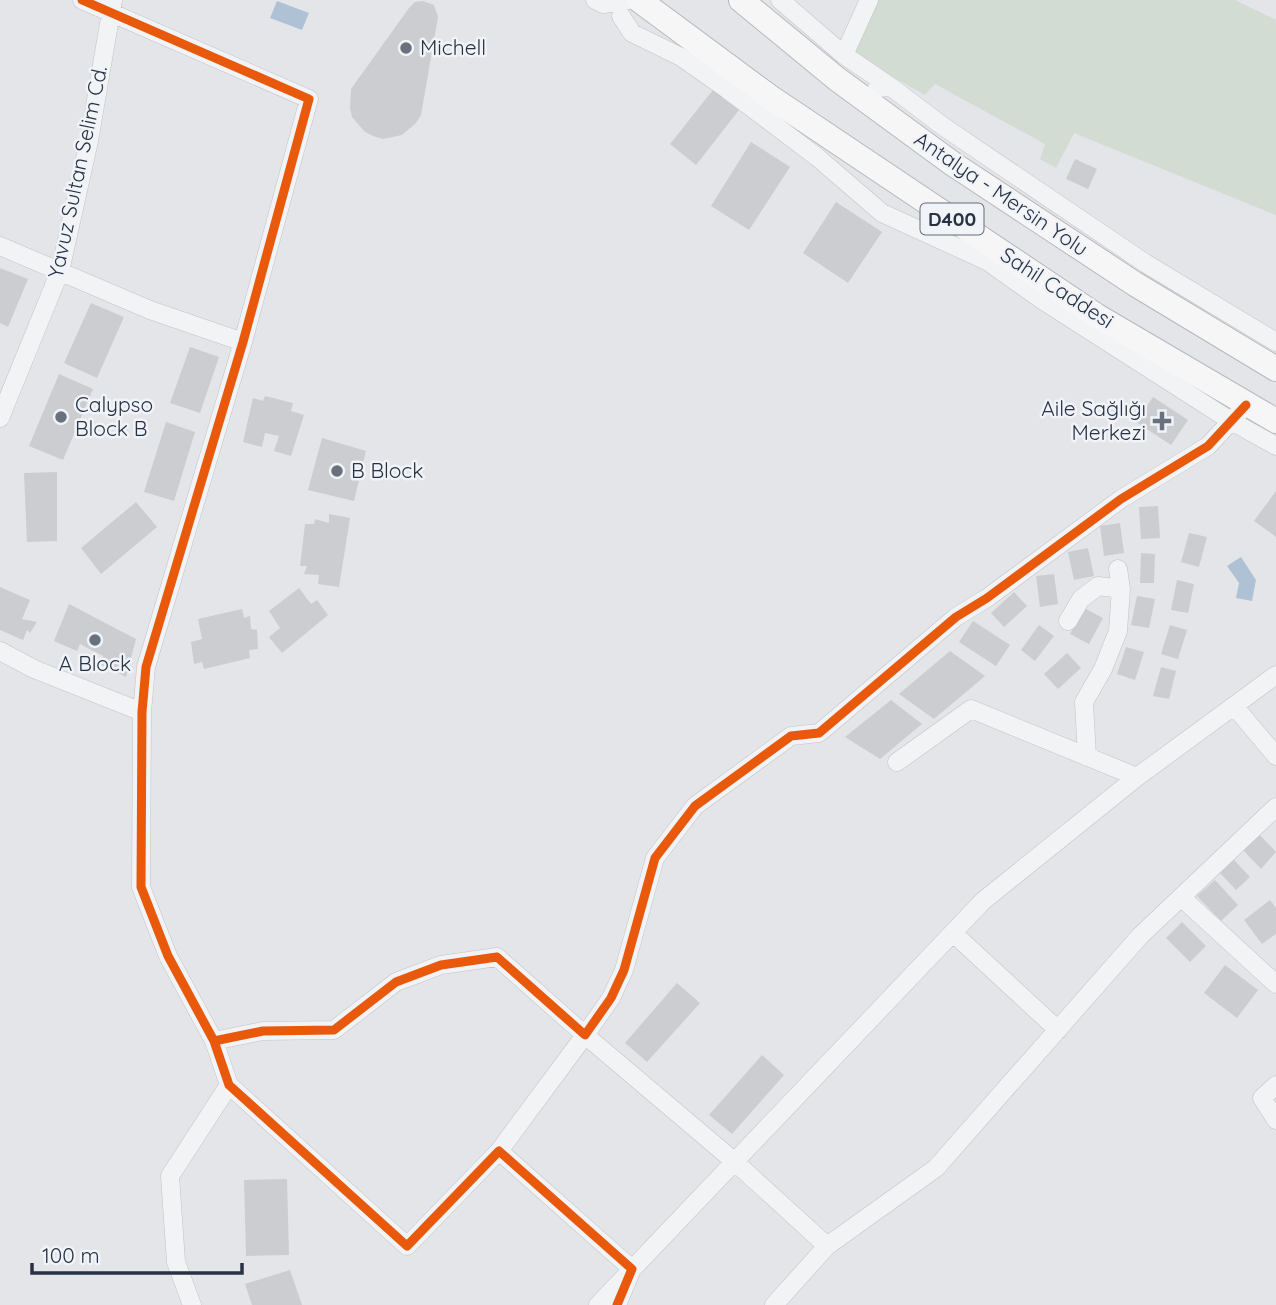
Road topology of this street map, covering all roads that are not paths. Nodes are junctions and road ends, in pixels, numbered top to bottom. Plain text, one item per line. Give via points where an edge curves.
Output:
1 (82, 0) edge
2 (595, 0) edge
3 (741, 0) edge
4 (780, 0) edge
5 (869, 0) edge
6 (112, 5) edge
7 (629, 5) edge
8 (844, 55) junction
9 (0, 246) edge
10 (60, 271) junction
11 (243, 342) junction
12 (1276, 342) edge
13 (1276, 369) edge
14 (1238, 413) junction
15 (0, 418) edge
16 (1276, 421) edge
17 (1276, 446) edge
18 (1118, 569) dead end
19 (1121, 589) junction
20 (1068, 621) dead end
21 (0, 651) edge
22 (1276, 674) edge
23 (1234, 706) junction
24 (142, 712) junction
25 (1276, 756) edge
26 (1087, 757) junction
27 (897, 762) dead end
28 (1137, 777) junction
29 (1276, 807) edge
30 (1181, 897) junction
31 (953, 933) junction
32 (1276, 984) edge
33 (1058, 1030) junction
34 (585, 1034) junction
35 (214, 1041) junction
36 (229, 1085) junction
37 (1276, 1085) edge
38 (1276, 1120) edge
39 (499, 1151) junction
40 (735, 1161) junction
41 (827, 1246) junction
42 (632, 1269) junction
43 (192, 1305) edge
44 (598, 1305) edge
45 (617, 1305) edge
46 (774, 1305) edge

1 - 6 street
2 - 7 street
3 - 13 highway, Antalya - Mersin Yolu / D400 via 837,79 953,164 1135,284
4 - 8 street
5 - 8 street
6 - 10 street, Yavuz Sultan Selim Cd. via 89,141
6 - 11 street via 309,99
7 - 14 highway, Sahil Caddesi / D400
7 - 14 street via 632,33 681,57 728,90 882,213 987,261 1042,300
8 - 12 street via 884,87 1145,263
9 - 10 street
10 - 11 street via 150,310
10 - 15 street, Yavuz Sultan Selim Cd.
11 - 24 street via 146,667
14 - 16 highway, Sahil Caddesi / D400
14 - 17 street
14 - 34 street via 1208,446 1121,499 956,617 819,733 791,736 695,806 655,858 624,970
18 - 19 street
19 - 20 street via 1098,586 1081,598
19 - 26 street via 1118,631 1084,702
21 - 24 street
22 - 23 street
23 - 25 street
23 - 28 street
24 - 35 street via 141,887 168,956
26 - 27 street via 971,709
26 - 28 street
28 - 31 street via 983,901
29 - 30 street
30 - 32 street
30 - 33 street via 1140,936
31 - 33 street
31 - 40 street
33 - 41 street via 936,1168
34 - 35 street via 497,957 442,965 396,982 334,1030 263,1031
34 - 39 street
34 - 40 street
35 - 36 street
36 - 39 street via 407,1247
36 - 43 street via 170,1176 176,1262
37 - 38 street via 1262,1098
39 - 42 street
40 - 41 street
40 - 42 street
41 - 46 street
42 - 44 street
42 - 45 street

